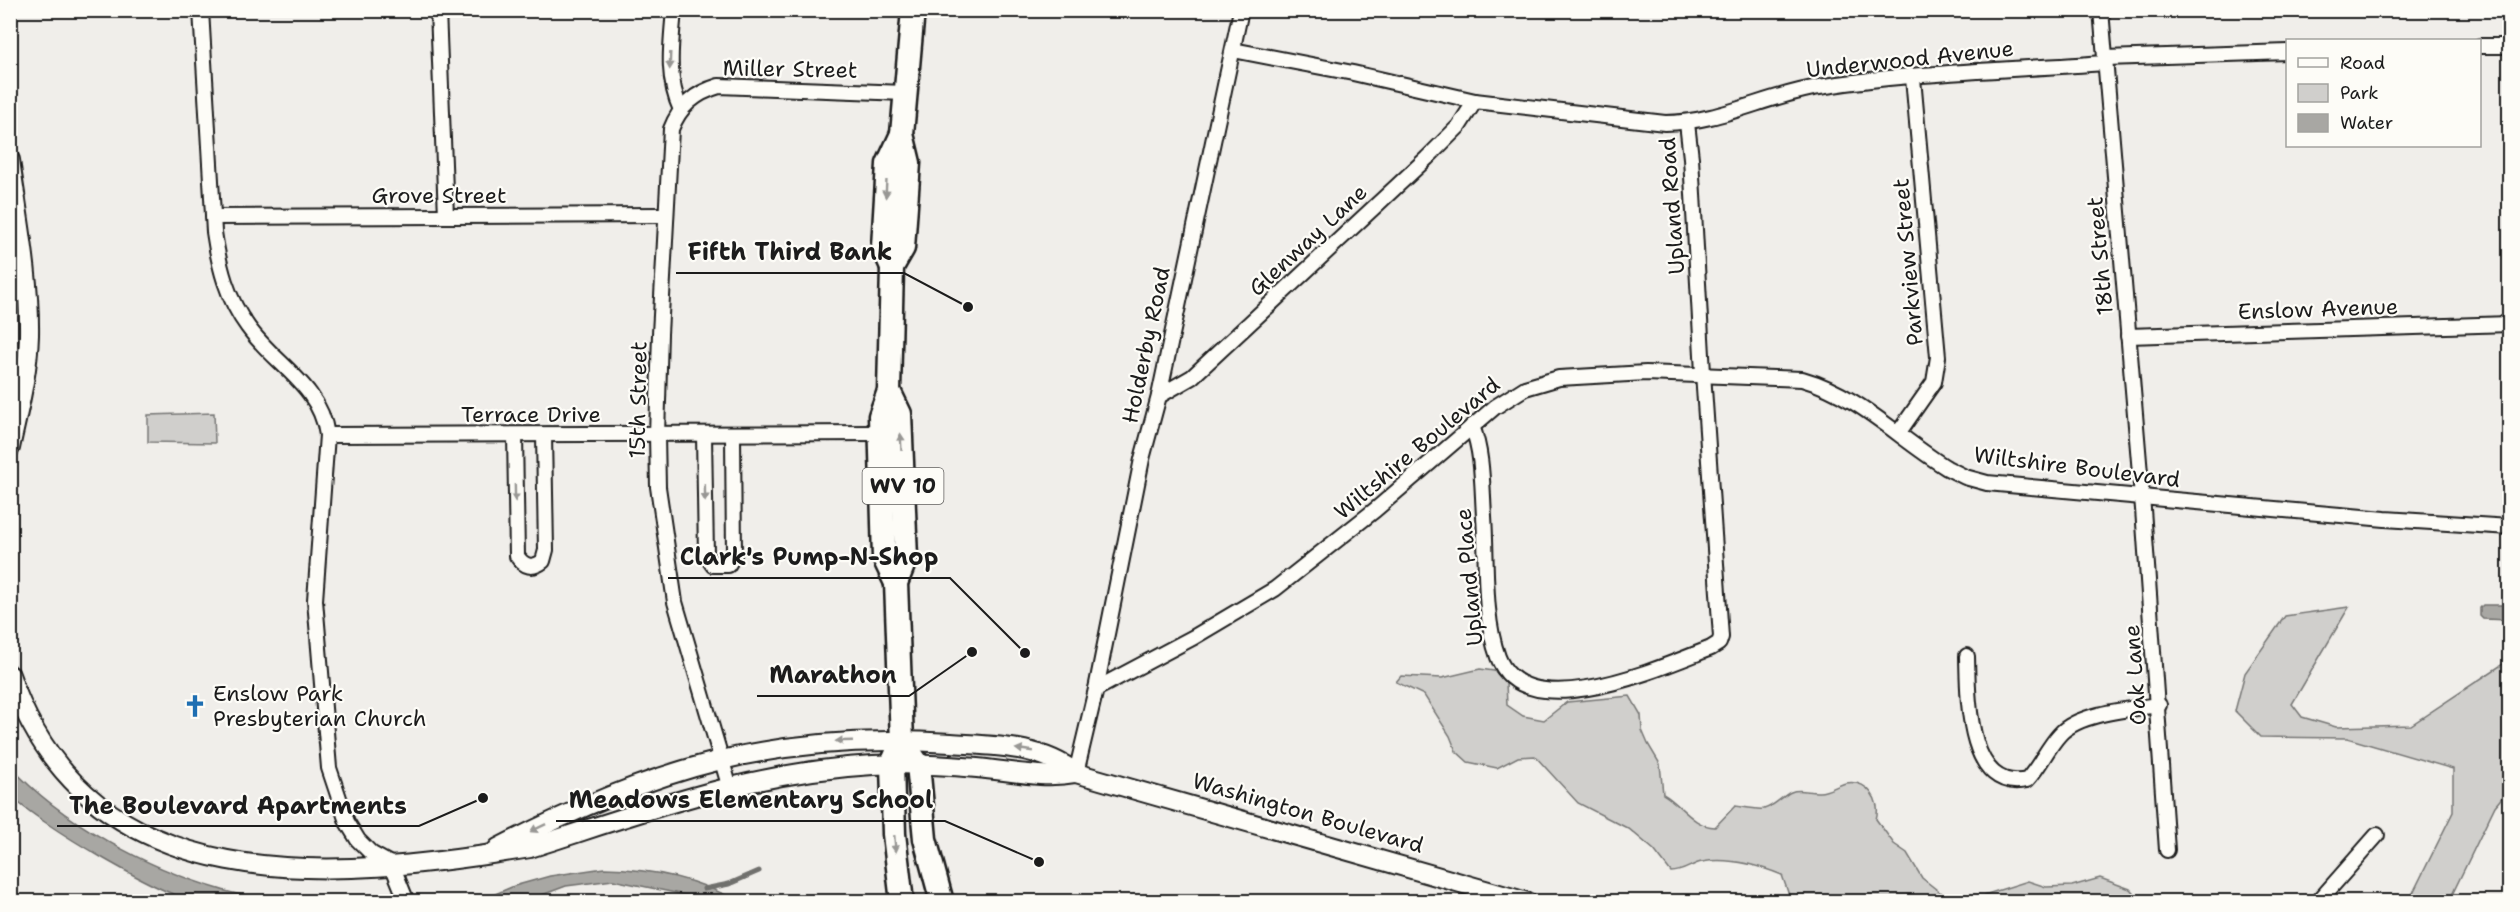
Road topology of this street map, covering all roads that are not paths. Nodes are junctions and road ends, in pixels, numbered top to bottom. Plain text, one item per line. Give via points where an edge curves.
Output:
1 (201, 10) edge
2 (438, 10) edge
3 (674, 10) edge
4 (913, 10) edge
5 (1241, 10) edge
6 (2101, 10) edge
7 (2481, 46) edge
8 (2510, 46) edge
9 (1233, 50) junction
10 (2286, 52) edge
11 (2105, 60) junction
12 (1913, 78) junction
13 (905, 93) junction
14 (1475, 101) junction
15 (681, 110) junction
16 (1687, 123) junction
17 (10, 160) edge
18 (666, 215) junction
19 (446, 216) junction
20 (213, 218) junction
21 (2510, 324) edge
22 (2128, 336) junction
23 (1702, 373) junction
24 (889, 391) junction
25 (1158, 396) junction
26 (1472, 426) junction
27 (1899, 432) junction
28 (880, 433) junction
29 (327, 435) junction
30 (514, 435) junction
31 (544, 435) junction
32 (657, 435) junction
33 (704, 435) junction
34 (733, 435) junction
35 (10, 448) edge
36 (2143, 497) junction
37 (2510, 527) edge
38 (896, 582) junction
39 (1721, 637) joint
40 (1967, 656) dead end
41 (10, 675) edge
42 (1096, 689) junction
43 (2159, 705) junction
44 (902, 741) junction
45 (721, 759) junction
46 (892, 764) junction
47 (918, 764) junction
48 (1076, 773) junction
49 (729, 785) junction
50 (2377, 835) dead end
51 (2167, 850) dead end
52 (488, 853) junction
53 (392, 865) junction
54 (406, 902) edge
55 (902, 902) edge
56 (942, 902) edge
57 (1527, 902) edge
58 (2318, 902) edge

1 - 20 street
2 - 19 street
3 -> 15 street via 670,72
4 - 13 main road, WV 10
5 - 9 street, Holderby Road
6 - 11 street, 18th Street
7 - 8 street
9 - 14 street, Upland Road
9 - 25 street, Holderby Road
10 - 11 street, Underwood Avenue
11 - 12 street, Underwood Avenue
11 - 22 street, 18th Street
12 - 16 street, Underwood Avenue via 1817,87
12 - 27 street, Parkview Street via 1938,357 1934,382
13 - 15 street, Miller Street via 719,86 697,94
13 - 24 main road, WV 10 via 902,134 888,164 883,247 892,267
14 - 16 street, Upland Road via 1626,120
14 - 25 street, Glenway Lane via 1459,126 1427,158 1200,369
15 - 18 street, 15th Street via 669,142
16 - 23 street, Upland Road
17 - 35 street via 29,337
18 - 19 street, Grove Street
18 - 32 street, 15th Street
19 - 20 street, Grove Street
20 - 29 street via 228,291 247,326 311,393
21 - 22 street, Enslow Avenue
22 - 36 street, 18th Street
23 - 26 street, Wiltshire Boulevard via 1541,381 1509,397
23 - 27 street, Wiltshire Boulevard via 1787,377 1822,385
23 - 39 street, Upland Road
24 - 28 main road, WV 10 via 880,416
38 -> 24 main road, WV 10 via 906,558 900,414
25 - 42 street, Holderby Road
26 - 39 street, Upland Place via 1480,455 1492,631 1499,660 1515,680 1547,689 1587,688 1712,648
26 - 42 street, Wiltshire Boulevard via 1275,590
27 - 36 street, Wiltshire Boulevard via 1947,468 1976,480
28 - 34 street, Terrace Drive
28 - 38 main road, WV 10 via 884,558
29 - 30 street, Terrace Drive
29 - 53 street via 315,600 329,768 352,831 372,854
30 - 31 street, Terrace Drive
30 -> 31 street via 516,551 520,562 531,567 543,561 546,550
31 - 32 street, Terrace Drive
32 - 33 street, Terrace Drive
32 - 45 street, 15th Street via 658,487 668,569
33 - 34 street, Terrace Drive
33 -> 34 street via 706,555 713,565 720,567 728,565 734,555
36 - 37 street, Wiltshire Boulevard
36 - 43 street, Oak Lane
38 - 44 main road, WV 10
40 - 43 street via 1974,739 1988,766 2005,780 2027,780 2071,725
41 - 53 street, Washington Boulevard via 27,714 65,774 91,799 145,835 179,849 249,864
42 - 48 street
43 - 51 street, Oak Lane
44 -> 45 street, Washington Boulevard via 803,744
44 - 46 main road, WV 10
44 - 47 main road
48 -> 44 street, Washington Boulevard via 1041,752
45 - 49 street, 15th Street
45 -> 52 street, Washington Boulevard via 610,794
46 - 47 street, Washington Boulevard
46 - 49 street, Washington Boulevard via 811,771
46 -> 55 main road, WV 10 via 894,834
47 - 48 street, Washington Boulevard via 1036,776
47 - 56 main road via 926,839
48 - 57 street, Washington Boulevard
49 - 52 street, Washington Boulevard via 530,848
50 - 58 street
52 - 53 street, Washington Boulevard
53 - 54 street

